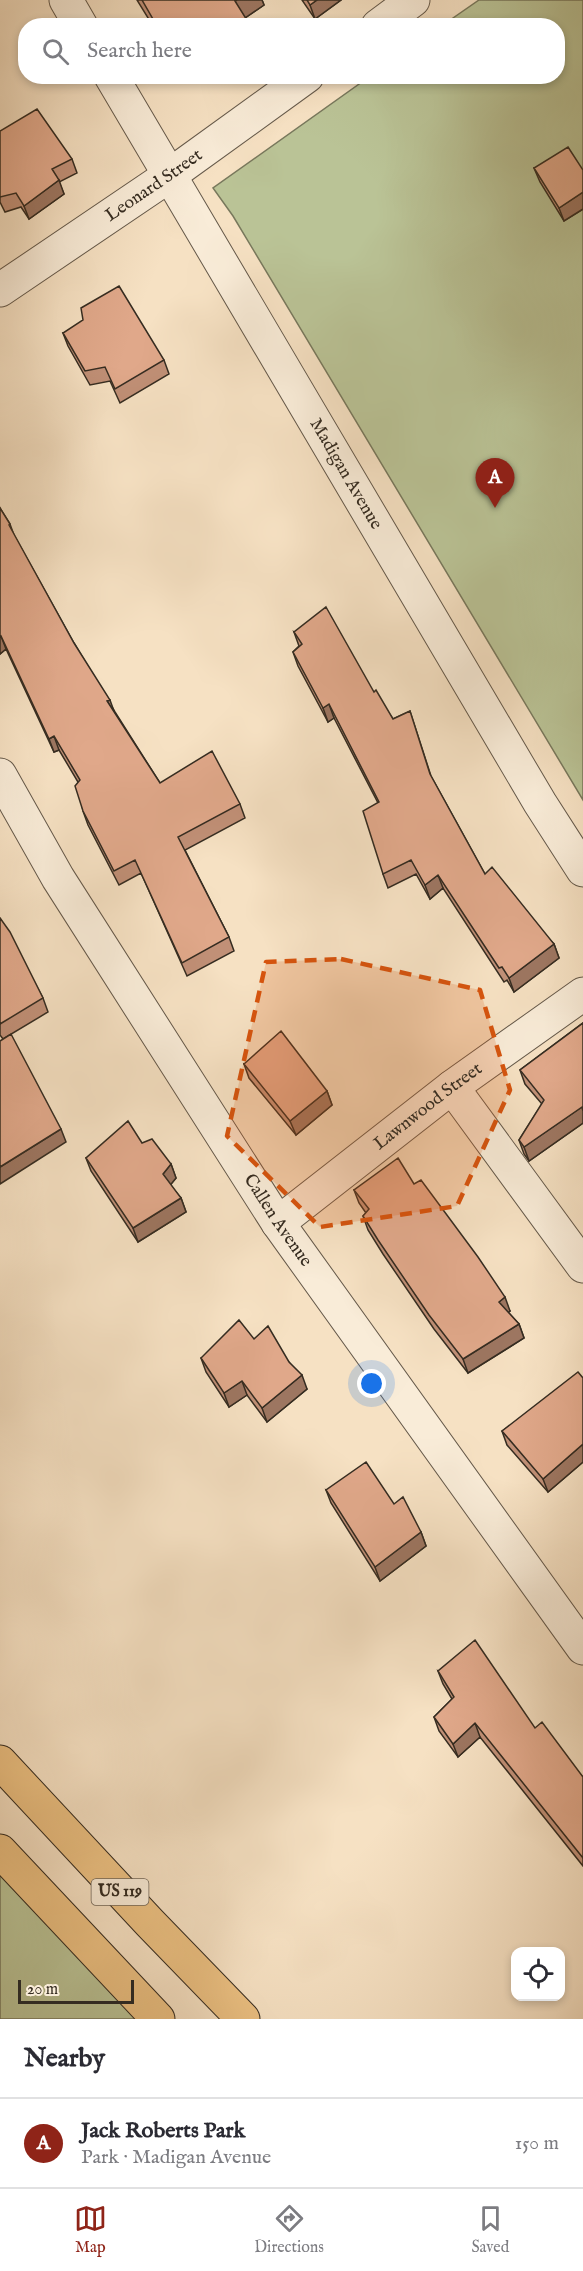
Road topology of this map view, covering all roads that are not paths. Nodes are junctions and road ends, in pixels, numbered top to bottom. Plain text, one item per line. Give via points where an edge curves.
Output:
1 (66, 0) edge
2 (413, 0) edge
3 (76, 18) edge
4 (389, 18) edge
5 (116, 84) edge
6 (296, 84) edge
7 (170, 175) junction
8 (0, 290) edge
9 (0, 775) edge
10 (583, 870) edge
11 (583, 994) edge
12 (452, 1087) junction
13 (278, 1223) junction
14 (583, 1266) edge
15 (583, 1648) edge
16 (0, 1762) edge
17 (0, 1851) edge
18 (158, 2019) edge
19 (243, 2019) edge

1 - 3 street
2 - 4 street
5 - 7 street, Madigan Avenue
6 - 7 street, Leonard Street
7 - 8 street, Leonard Street
7 - 10 street, Madigan Avenue
9 - 13 street, Callen Avenue via 58,878
11 - 12 street, Lawnwood Street
12 - 13 street, Lawnwood Street
12 - 14 street
13 - 15 street, Callen Avenue
16 - 19 main road, US 119
17 - 18 main road

